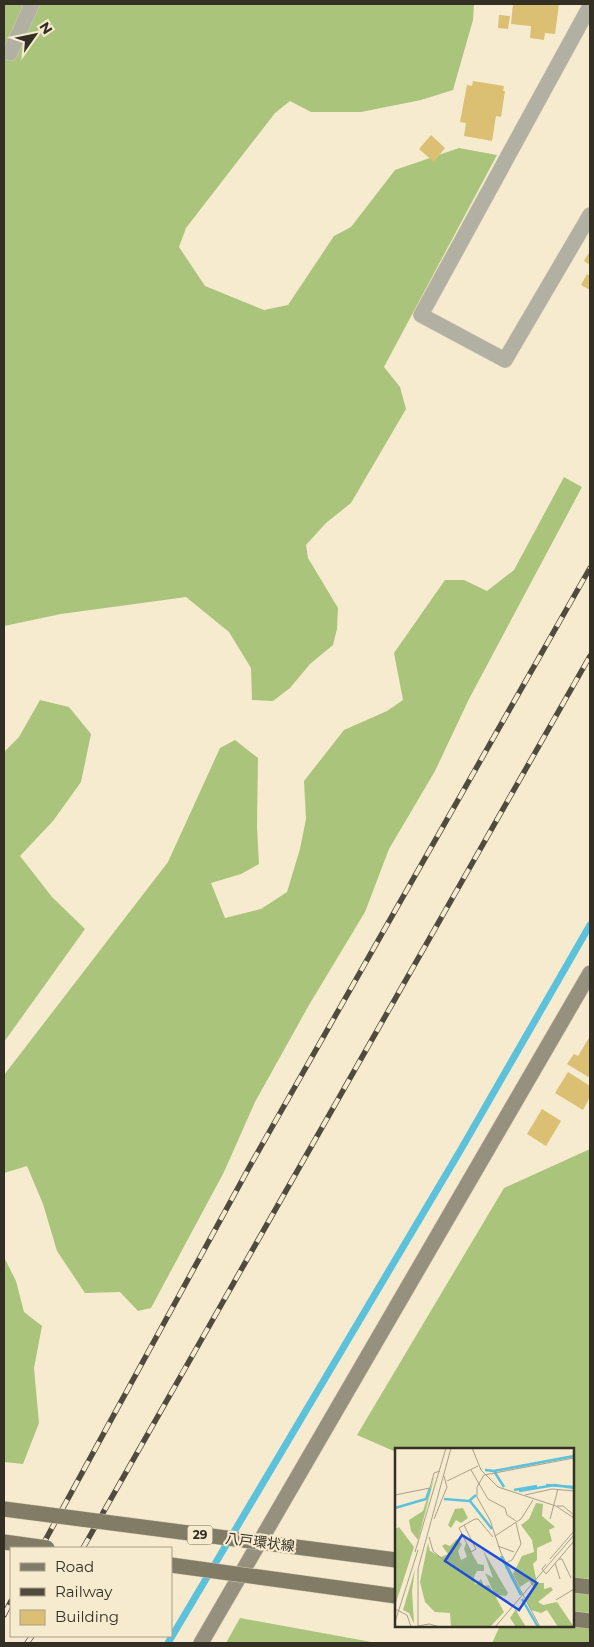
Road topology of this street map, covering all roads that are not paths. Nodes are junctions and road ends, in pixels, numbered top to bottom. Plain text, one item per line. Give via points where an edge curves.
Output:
1 (32, 4) edge
2 (590, 6) edge
3 (10, 53) dead end
4 (590, 215) edge
5 (590, 972) edge
6 (4, 1509) edge
7 (4, 1542) edge
8 (40, 1547) edge
9 (395, 1560) edge
10 (172, 1565) edge
11 (574, 1585) edge
12 (590, 1587) edge
13 (395, 1596) edge
14 (574, 1619) edge
15 (590, 1621) edge
16 (200, 1643) edge

1 - 3 street
2 - 4 street via 421,315 505,360
5 - 16 street
6 - 9 main road, 八戸環状線 / 29, bridge
7 - 8 main road, bridge
10 - 13 main road, bridge
11 - 12 main road
14 - 15 main road

